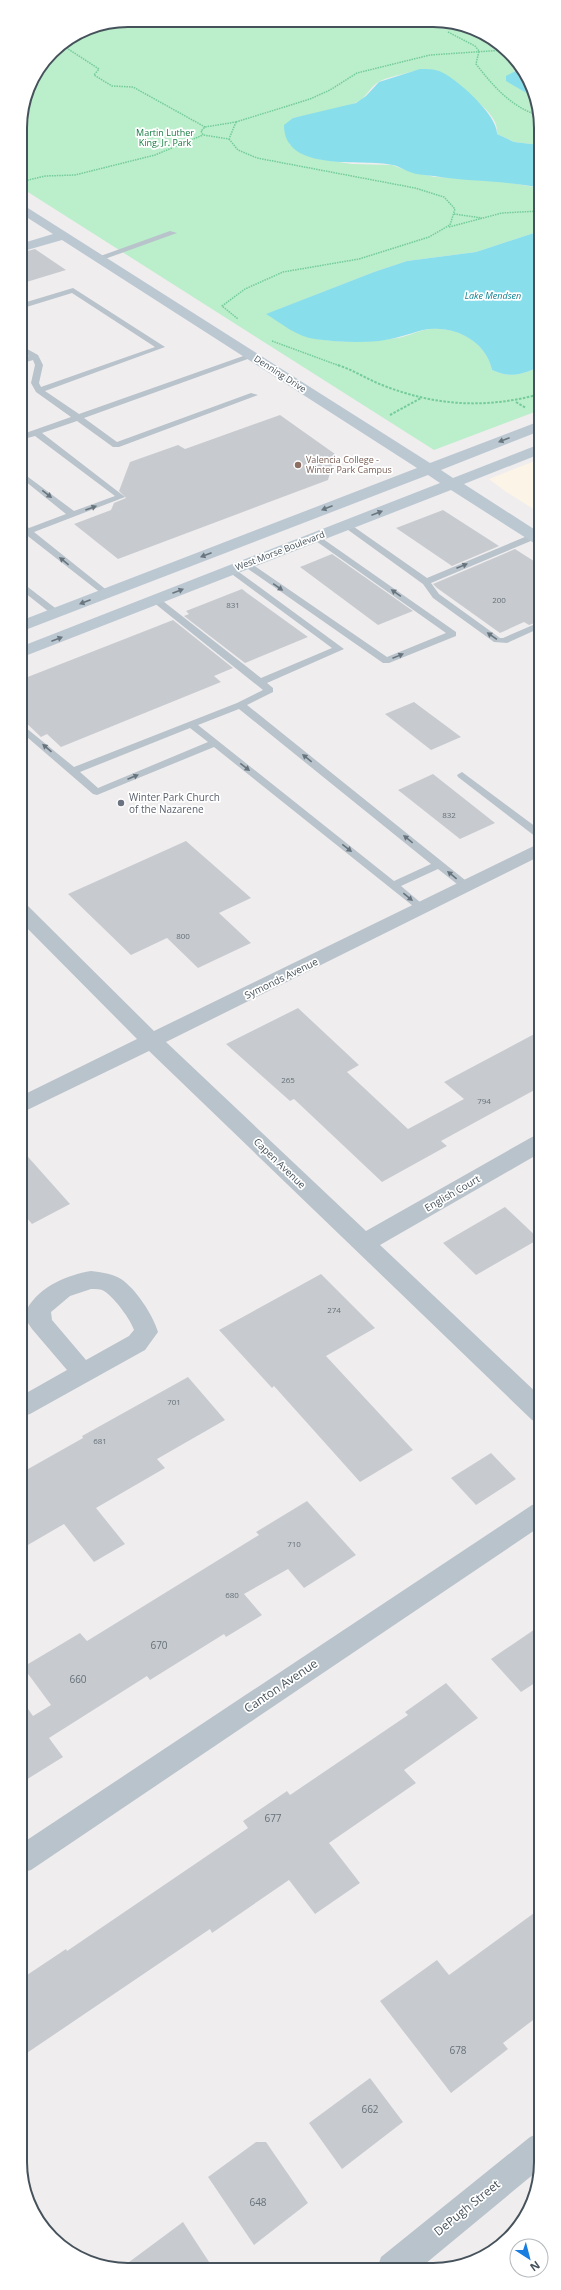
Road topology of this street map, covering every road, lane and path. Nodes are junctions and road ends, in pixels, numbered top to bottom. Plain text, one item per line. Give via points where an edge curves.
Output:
1 (448, 32) dead end
2 (67, 48) edge
3 (497, 50) edge
4 (479, 51) junction
5 (533, 113) edge
6 (236, 122) junction
7 (205, 127) junction
8 (203, 135) junction
9 (229, 139) junction
10 (27, 180) edge
11 (534, 211) edge
12 (27, 212) edge
13 (454, 214) junction
14 (482, 218) junction
15 (446, 228) junction
16 (173, 233) dead end
17 (64, 235) junction
18 (27, 246) edge
19 (99, 258) junction
20 (27, 305) edge
21 (242, 323) dead end
22 (267, 338) dead end
23 (27, 352) edge
24 (252, 356) junction
25 (35, 357) junction
26 (27, 360) edge
27 (39, 390) junction
28 (254, 395) dead end
29 (534, 396) edge
30 (421, 398) junction
31 (390, 414) dead end
32 (78, 417) junction
33 (534, 428) edge
34 (35, 432) junction
35 (27, 435) edge
36 (534, 451) edge
37 (429, 469) junction
38 (27, 478) edge
39 (452, 484) junction
40 (73, 514) junction
41 (347, 525) junction
42 (27, 527) edge
43 (27, 530) edge
44 (534, 535) edge
45 (316, 537) junction
46 (534, 540) edge
47 (239, 567) junction
48 (426, 582) junction
49 (27, 590) edge
50 (106, 594) junction
51 (156, 600) junction
52 (56, 613) junction
53 (27, 624) edge
54 (534, 628) edge
55 (27, 650) edge
56 (259, 683) junction
57 (240, 704) junction
58 (191, 724) junction
59 (27, 732) edge
60 (214, 743) junction
61 (73, 771) junction
62 (462, 775) dead end
63 (534, 830) edge
64 (534, 852) edge
65 (439, 864) junction
66 (394, 885) junction
67 (466, 886) junction
68 (422, 908) junction
69 (27, 918) edge
70 (152, 1041) junction
71 (27, 1102) edge
72 (534, 1146) edge
73 (364, 1243) junction
74 (83, 1373) junction
75 (27, 1404) edge
76 (534, 1407) edge
77 (534, 1516) edge
78 (27, 1856) edge
79 (534, 2154) edge
80 (400, 2263) edge

1 - 4 path via 475,46
2 - 7 path via 99,69 94,75 112,86 132,87
3 - 4 path
4 - 5 path via 476,64 496,90 518,108
4 - 6 path via 430,55 357,73 310,99
6 - 7 path
6 - 9 path
7 - 8 path via 201,131
8 - 9 path
8 - 10 path via 155,155 75,175 45,176
9 - 13 path via 238,150 257,158 415,188 444,197 455,209
11 - 14 path via 502,213
12 - 17 street, Denning Drive
13 - 14 path
13 - 15 path
14 - 15 path
15 - 21 path via 429,237 359,260 283,272 245,289 222,306
16 - 19 lane
17 - 18 street
17 - 19 street, Denning Drive
19 - 24 street, Denning Drive
20 - 27 lane via 73,290 161,347
22 - 30 path via 292,352 339,365 383,385
23 - 25 lane
24 - 32 lane
24 - 37 street, Denning Drive
25 - 26 lane
25 - 27 lane via 39,365 35,383
27 - 32 lane
28 - 32 lane via 116,445
29 - 30 path via 516,402 474,405 437,403
30 - 31 path
32 - 34 lane
33 -> 37 street
34 - 35 lane
40 -> 34 lane via 121,497
36 - 39 street, West Morse Boulevard
37 - 39 street, Denning Drive
37 -> 50 street
38 -> 40 lane
41 -> 39 street, West Morse Boulevard
39 - 44 street, Denning Drive
40 - 42 lane
41 - 45 street, West Morse Boulevard
41 - 48 lane
50 -> 43 lane
45 - 47 street, West Morse Boulevard
47 -> 45 lane via 386,661 453,634
48 -> 46 lane
51 -> 47 street, West Morse Boulevard
47 - 56 lane via 340,649
54 -> 48 lane via 504,641 497,640 436,596
49 - 52 lane
50 -> 52 street
55 -> 51 street, West Morse Boulevard
51 - 56 lane
52 - 53 street
56 - 57 lane via 270,690
57 - 58 lane
65 -> 57 lane
58 - 60 lane
58 - 61 lane
61 -> 59 lane
61 -> 60 lane via 97,792
60 -> 66 lane
62 - 63 lane
64 - 67 street, Symonds Avenue
65 - 66 lane
67 -> 65 lane
66 -> 68 lane
67 - 68 street, Symonds Avenue
68 - 70 street, Symonds Avenue
69 - 70 street, Capen Avenue
70 - 71 street, Symonds Avenue
70 - 73 street, Capen Avenue
72 - 73 street, English Court
73 - 76 street, Capen Avenue
74 - 74 street via 137,1343 146,1332 143,1319 113,1285 98,1279 79,1281 47,1299 39,1309 40,1323
74 - 75 street
77 - 78 street, Canton Avenue
79 - 80 street, DePugh Street

